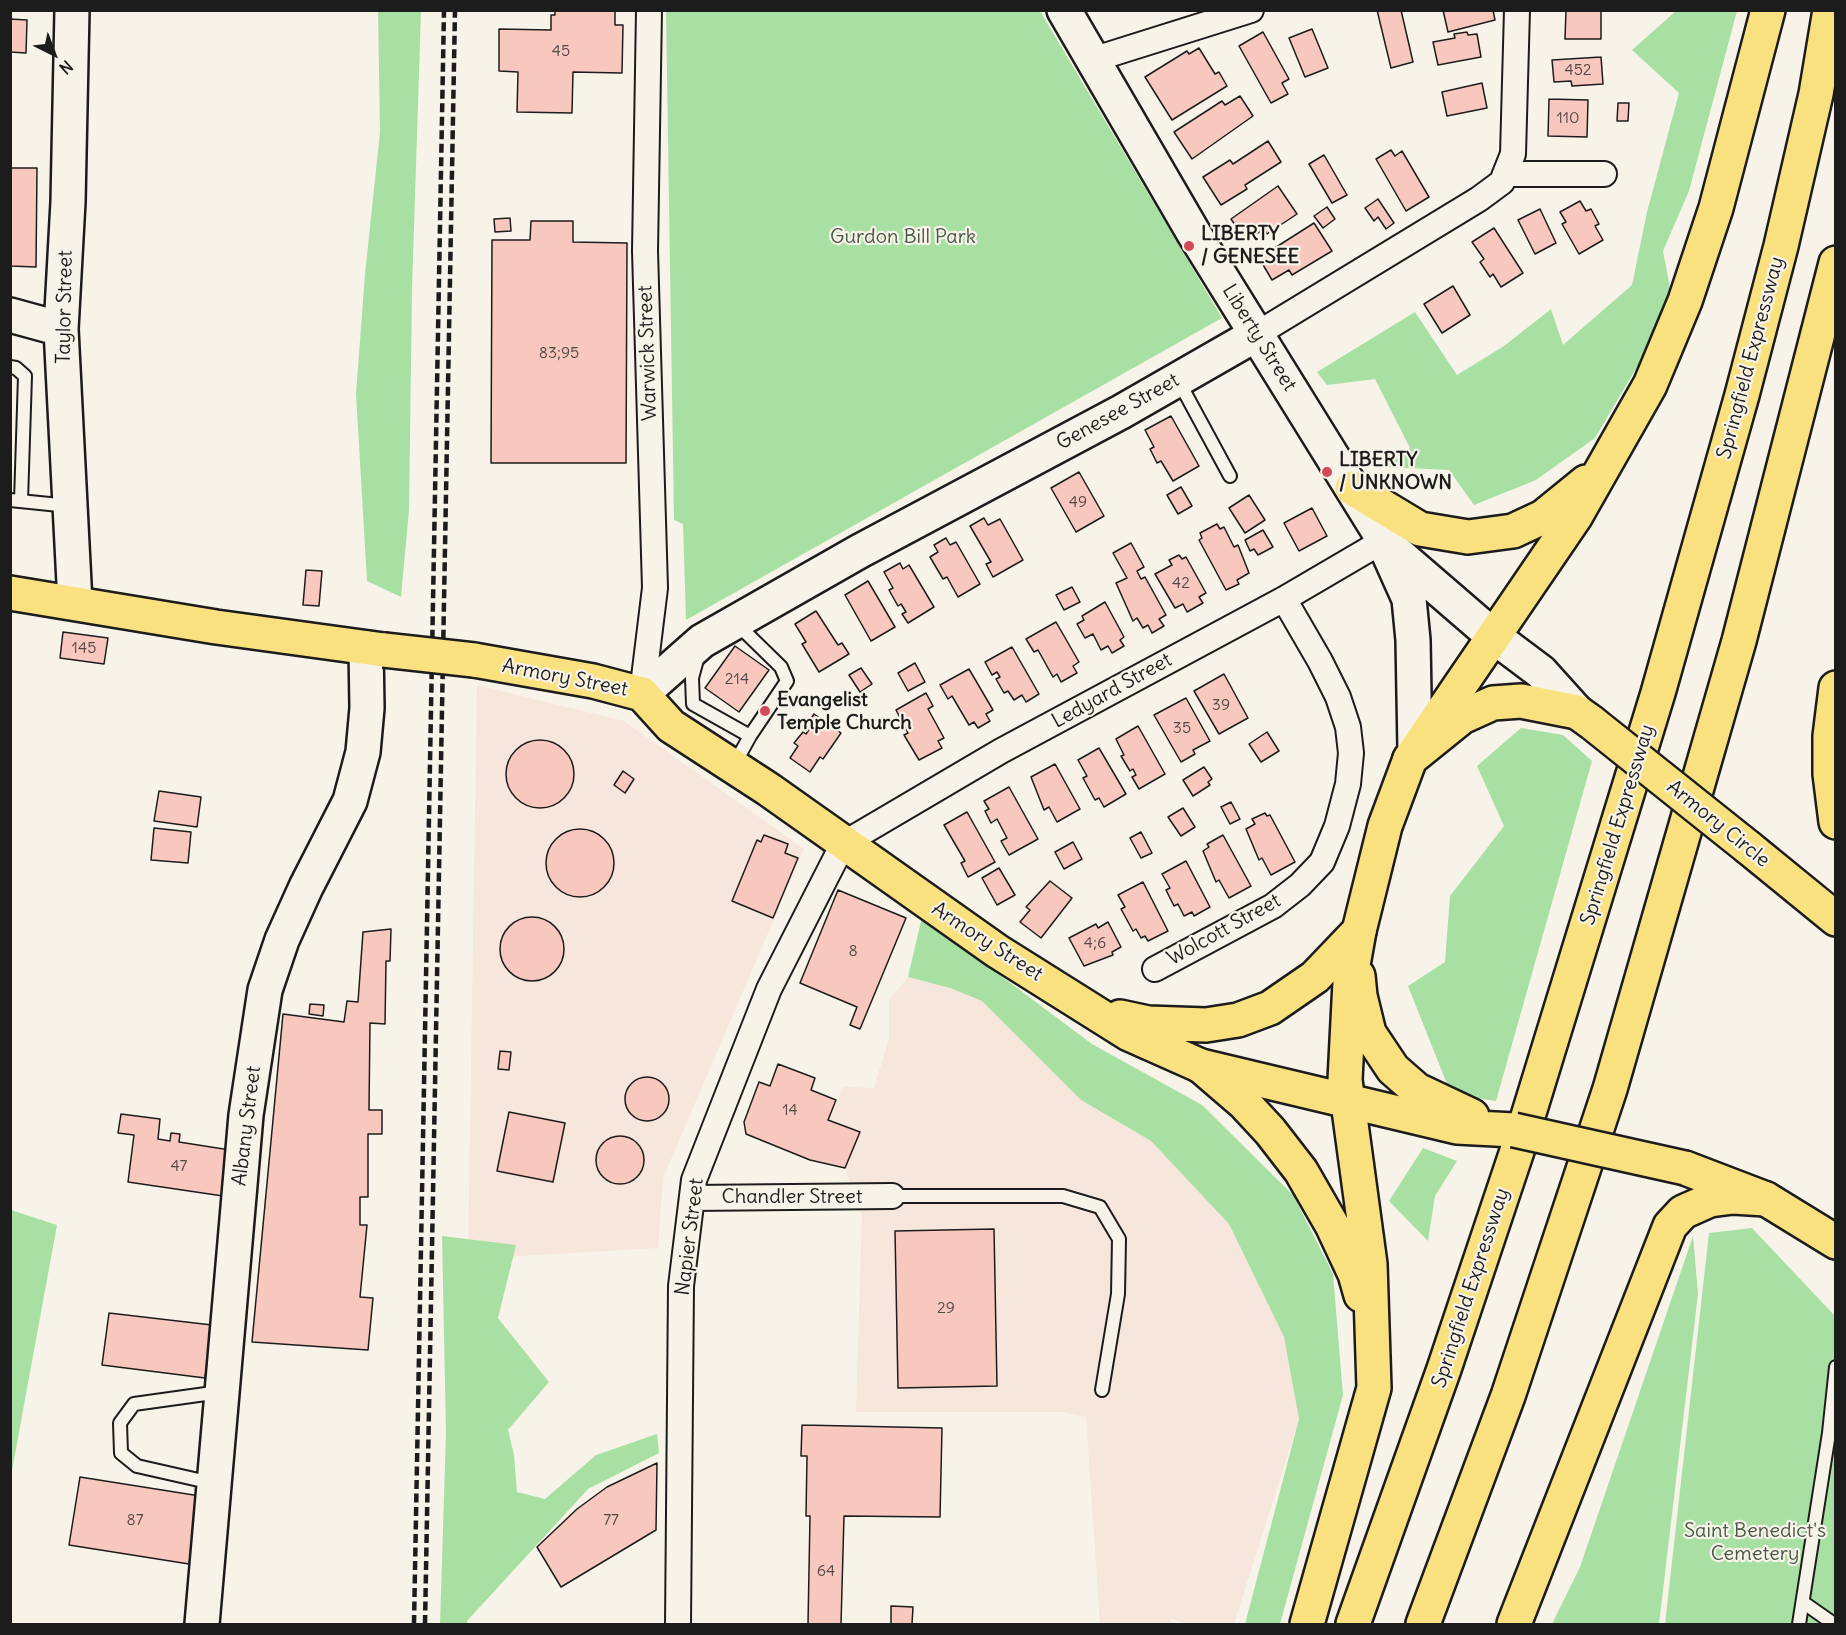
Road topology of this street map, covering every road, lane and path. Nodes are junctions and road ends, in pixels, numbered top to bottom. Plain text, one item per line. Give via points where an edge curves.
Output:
1 (72, 10) edge
2 (649, 10) edge
3 (1064, 10) edge
4 (1251, 10) edge
5 (1517, 10) edge
6 (1768, 10) edge
7 (1830, 10) edge
8 (1095, 60) junction
9 (1505, 174) junction
10 (1604, 174) dead end
11 (1836, 263) edge
12 (10, 315) edge
13 (61, 329) junction
14 (1257, 334) junction
15 (10, 368) edge
16 (1178, 379) junction
17 (1607, 462) junction
18 (1230, 476) dead end
19 (1352, 488) junction
20 (16, 501) edge
21 (71, 506) junction
22 (1383, 541) junction
23 (11, 594) edge
24 (1284, 599) junction
25 (75, 603) junction
26 (735, 622) junction
27 (1493, 636) junction
28 (702, 641) junction
29 (375, 649) junction
30 (1836, 688) edge
31 (642, 694) junction
32 (1584, 717) junction
33 (750, 736) junction
34 (1412, 754) junction
35 (734, 767) junction
36 (1836, 822) edge
37 (843, 844) junction
38 (1836, 919) edge
39 (1358, 939) junction
40 (1155, 969) dead end
41 (1096, 1011) junction
42 (1201, 1066) junction
43 (1347, 1102) junction
44 (1469, 1121) junction
45 (892, 1196) joint
46 (692, 1198) junction
47 (1766, 1199) junction
48 (1836, 1242) edge
49 (1373, 1333) junction
50 (1836, 1367) edge
51 (1102, 1390) dead end
52 (220, 1392) junction
53 (214, 1483) junction
54 (1804, 1603) junction
55 (202, 1624) edge
56 (678, 1624) edge
57 (1307, 1624) edge
58 (1353, 1624) edge
59 (1423, 1624) edge
60 (1514, 1624) edge
61 (1799, 1624) edge
62 (1834, 1624) edge

1 - 13 main road, Taylor Street
2 - 31 street, Warwick Street via 645,251 655,588
3 - 8 main road, Liberty Street
4 - 8 street
5 - 9 street via 1513,154
6 - 17 main road via 1716,208 1685,301 1650,385
7 - 58 main road, Springfield Expressway via 1816,94 1781,246 1652,714 1521,1139
8 - 14 main road, Liberty Street via 1193,232
9 - 10 street
9 - 14 street, Genesee Street via 1502,182 1479,199
11 - 59 main road via 1739,641 1620,1057 1515,1375
12 - 13 main road
13 - 21 main road, Taylor Street
14 - 16 main road, Genesee Street
14 - 19 main road, Liberty Street
15 - 20 lane via 25,376
16 - 18 lane
16 - 26 main road, Genesee Street
17 - 19 main road via 1543,517 1514,531 1468,537 1420,529
17 - 27 main road via 1575,517
19 - 22 main road, Liberty Street
20 - 21 lane
21 - 25 main road, Taylor Street
22 - 24 street, Ledyard Street
22 - 27 main road, Liberty Street
22 - 34 main road, Liberty Street via 1409,599 1413,640
23 - 25 main road, Armory Street
24 - 37 street, Ledyard Street via 1001,751
24 - 40 street, Wolcott Street via 1320,660 1348,727 1348,784 1337,826 1322,862 1300,885 1273,906
25 - 29 main road, Armory Street
26 - 28 main road, Genesee Street
26 - 33 lane via 781,667 787,681
27 - 32 main road, Liberty Street via 1541,672
27 - 34 main road
28 - 31 main road, Genesee Street
28 - 33 lane via 692,678 693,704
29 - 31 main road, Armory Street, bridge via 474,660 593,681
29 - 52 main road, Albany Street via 363,752 350,801 282,940 265,990 246,1114
30 - 36 main road via 1830,774
31 - 35 main road, Armory Street via 671,726
32 - 34 main road, Armory Circle via 1529,702 1493,703 1462,717
32 - 38 main road, Armory Circle, bridge
33 - 35 lane
34 - 39 main road via 1385,826
35 - 37 main road, Armory Street
37 - 41 main road, Armory Street via 997,951
37 - 46 street, Napier Street via 769,989 694,1180
39 - 41 main road, Armory Street via 1296,992 1270,1008 1238,1020 1206,1025 1148,1023
39 - 43 main road via 1350,982
39 - 44 main road via 1365,1021 1384,1056 1417,1090
41 - 42 main road, Armory Street via 1129,1034
42 - 43 main road, Armory Street
42 - 49 main road via 1270,1131 1300,1171 1356,1274
43 - 44 main road, Armory Street
43 - 49 main road via 1370,1264
44 - 47 main road, Armory Street, bridge via 1685,1168
45 - 46 street, Chandler Street
45 - 51 lane via 1063,1196 1100,1207 1119,1239 1118,1294
46 - 56 street, Napier Street via 681,1286
47 - 48 main road
47 - 60 main road via 1710,1200 1683,1212 1670,1226
49 - 57 main road via 1374,1388
50 - 54 lane
52 - 53 main road, Albany Street
52 - 53 lane via 134,1404 120,1423 121,1453 137,1466
53 - 55 main road, Albany Street
54 - 61 lane
54 - 62 lane

